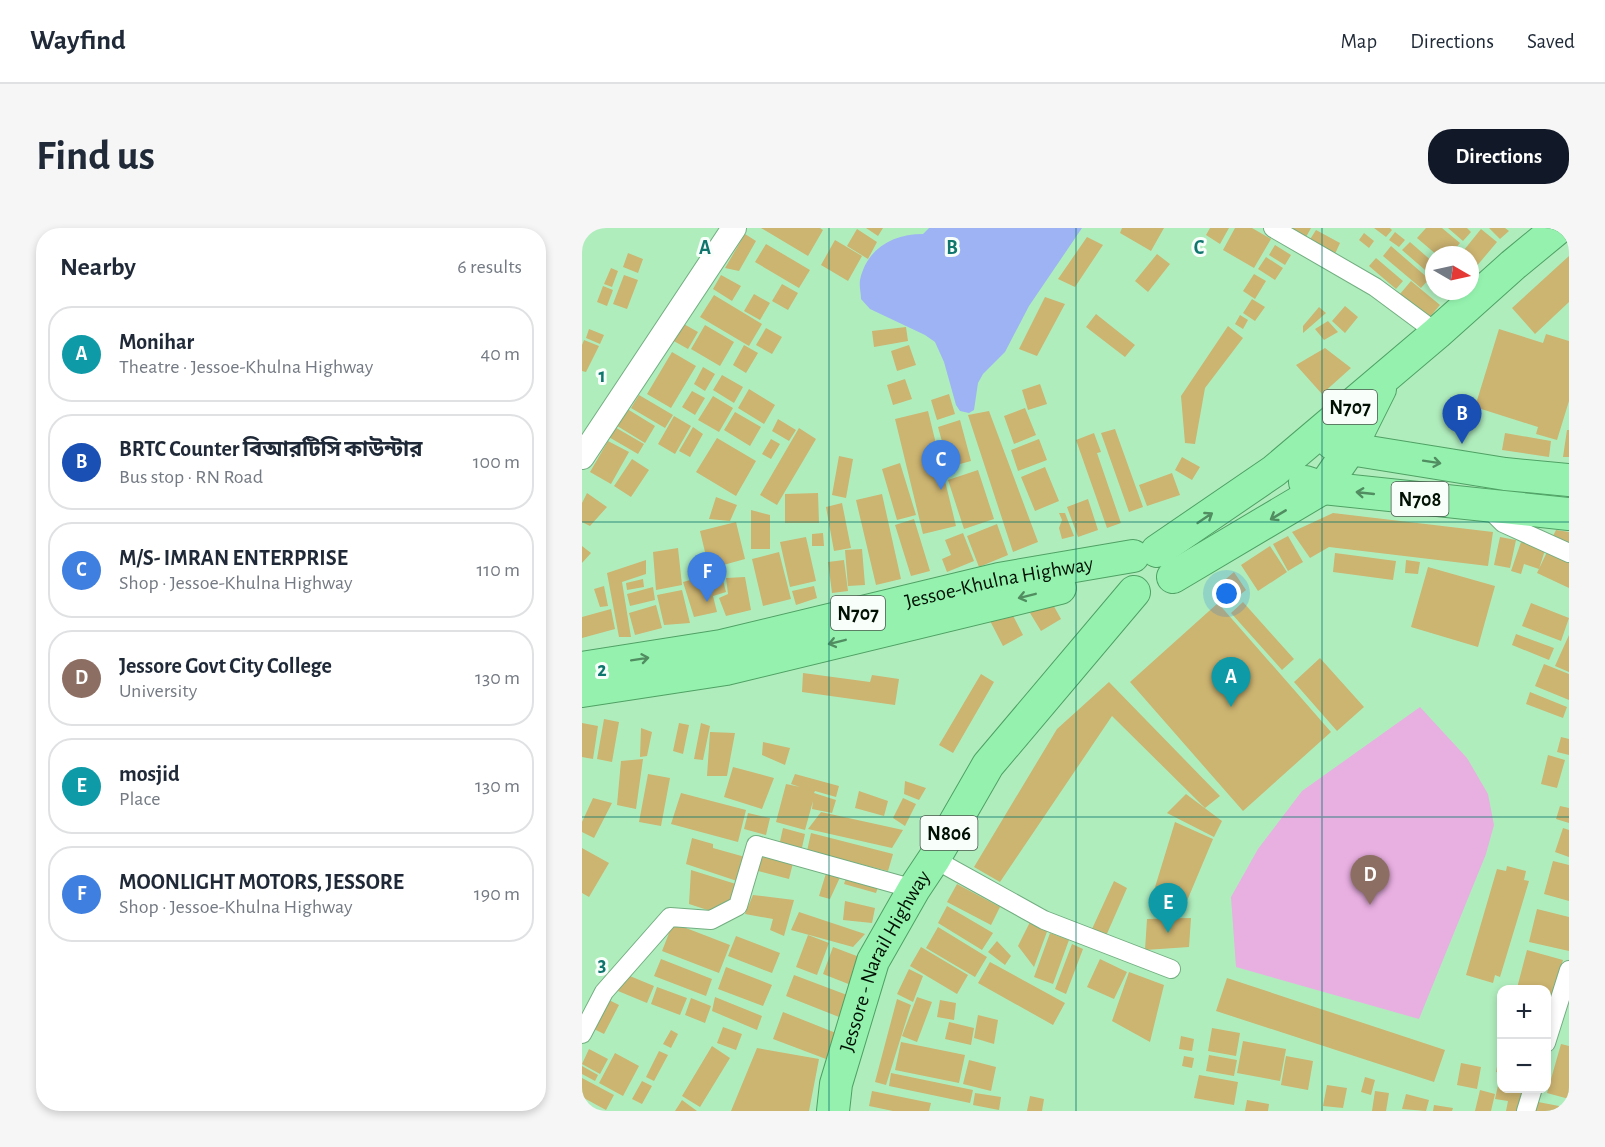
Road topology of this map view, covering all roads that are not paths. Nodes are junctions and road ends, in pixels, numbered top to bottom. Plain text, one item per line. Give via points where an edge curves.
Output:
1 (734, 228) edge
2 (1273, 228) edge
3 (1558, 228) edge
4 (1437, 333) junction
5 (1387, 375) junction
6 (1313, 438) junction
7 (1350, 449) junction
8 (582, 458) edge
9 (1274, 471) junction
10 (1569, 480) edge
11 (1323, 488) junction
12 (1486, 506) junction
13 (1569, 513) edge
14 (1569, 554) edge
15 (1137, 569) junction
16 (1173, 577) junction
17 (582, 668) edge
18 (582, 691) edge
19 (934, 859) junction
20 (914, 889) junction
21 (1171, 969) dead end
22 (1569, 970) edge
23 (582, 1034) edge
24 (1547, 1039) edge
25 (1532, 1093) edge
26 (833, 1111) edge
27 (1527, 1111) edge

1 - 8 street
2 - 4 street via 1375,287
3 - 4 highway, N707
4 - 5 highway, N707
5 - 6 highway, N707
5 - 7 highway, N707
6 - 7 highway, N708
6 - 9 highway, Jessoe-Khulna Highway / N707
7 -> 10 highway, N708 via 1505,474
7 - 11 highway, N707
9 - 11 highway, N708
15 -> 9 highway, Jessoe-Khulna Highway / N707
12 -> 11 highway, N708
11 -> 16 highway, N707
12 - 13 highway, N708
12 - 14 street via 1503,523
15 - 16 highway via 1164,555 1170,561
15 - 16 highway, N707 via 1142,597 1158,596
17 -> 15 highway, Jessoe-Khulna Highway / N707 via 721,646 999,579
15 -> 18 highway, Jessoe-Khulna Highway / N707 via 726,669
15 - 19 highway, Jessore - Narail Highway / N806 via 988,765
19 - 20 highway, Jessore - Narail Highway / N806
19 - 21 street via 1044,920
20 - 23 street via 756,845 738,906 711,920 670,917 604,992
20 - 26 highway, Jessore - Narail Highway / N806 via 873,961 836,1084
22 - 24 street
25 - 27 street

